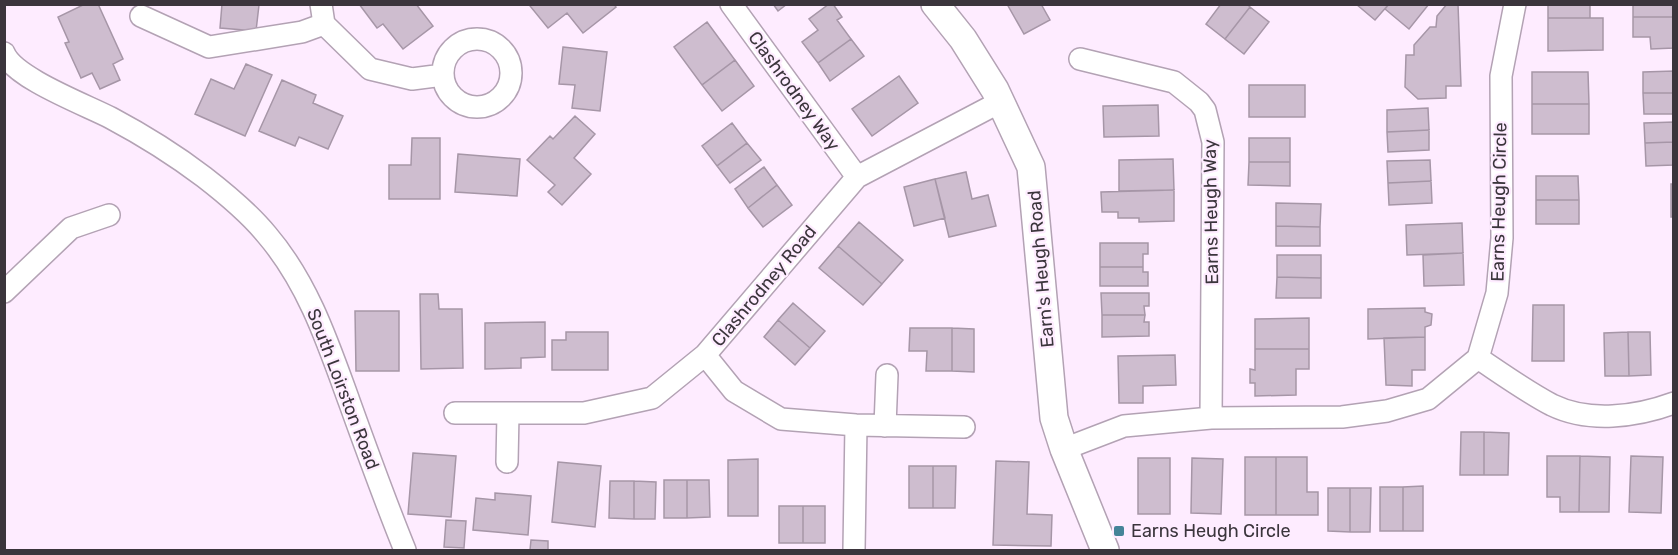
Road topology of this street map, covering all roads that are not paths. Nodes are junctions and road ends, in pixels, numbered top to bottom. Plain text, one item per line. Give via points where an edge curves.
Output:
1 (731, 4) edge
2 (935, 4) edge
3 (1515, 4) edge
4 (323, 14) edge
5 (141, 16) dead end
6 (4, 53) edge
7 (1080, 59) dead end
8 (443, 75) dead end
9 (1000, 102) junction
10 (856, 177) junction
11 (109, 215) dead end
12 (4, 292) edge
13 (705, 355) junction
14 (1478, 358) junction
15 (887, 375) dead end
16 (1674, 403) edge
17 (455, 413) dead end
18 (508, 414) junction
19 (1211, 418) junction
20 (855, 425) junction
21 (885, 426) junction
22 (964, 427) dead end
23 (1064, 449) junction
24 (507, 462) dead end
25 (405, 550) edge
26 (854, 550) edge
27 (1105, 550) edge

1 - 10 street, Clashrodney Way
2 - 9 street, Earn's Heugh Road via 963,39
3 - 14 street, Earns Heugh Circle via 1501,76 1502,238 1497,293
4 - 5 street via 302,32 209,47
4 - 8 street via 370,69 412,78
6 - 25 street, South Loirston Road via 20,71 156,144 202,175 268,235 294,272 320,321
7 - 19 street, Earns Heugh Way via 1174,82 1205,110 1213,142
9 - 10 street, Clashrodney Road
9 - 23 street, Earn's Heugh Road via 1031,167 1054,418
10 - 13 street, Clashrodney Road
11 - 12 street via 71,228
13 - 18 street, Clashrodney Road via 652,398 584,413
13 - 20 street via 734,391 781,418
14 - 16 street via 1553,405 1599,418
14 - 19 street via 1428,399 1387,411 1342,417
15 - 21 street
17 - 18 street, Clashrodney Road
18 - 24 street
19 - 23 street via 1124,426
20 - 21 street
20 - 26 street
21 - 22 street
23 - 27 street, Earn's Heugh Road

